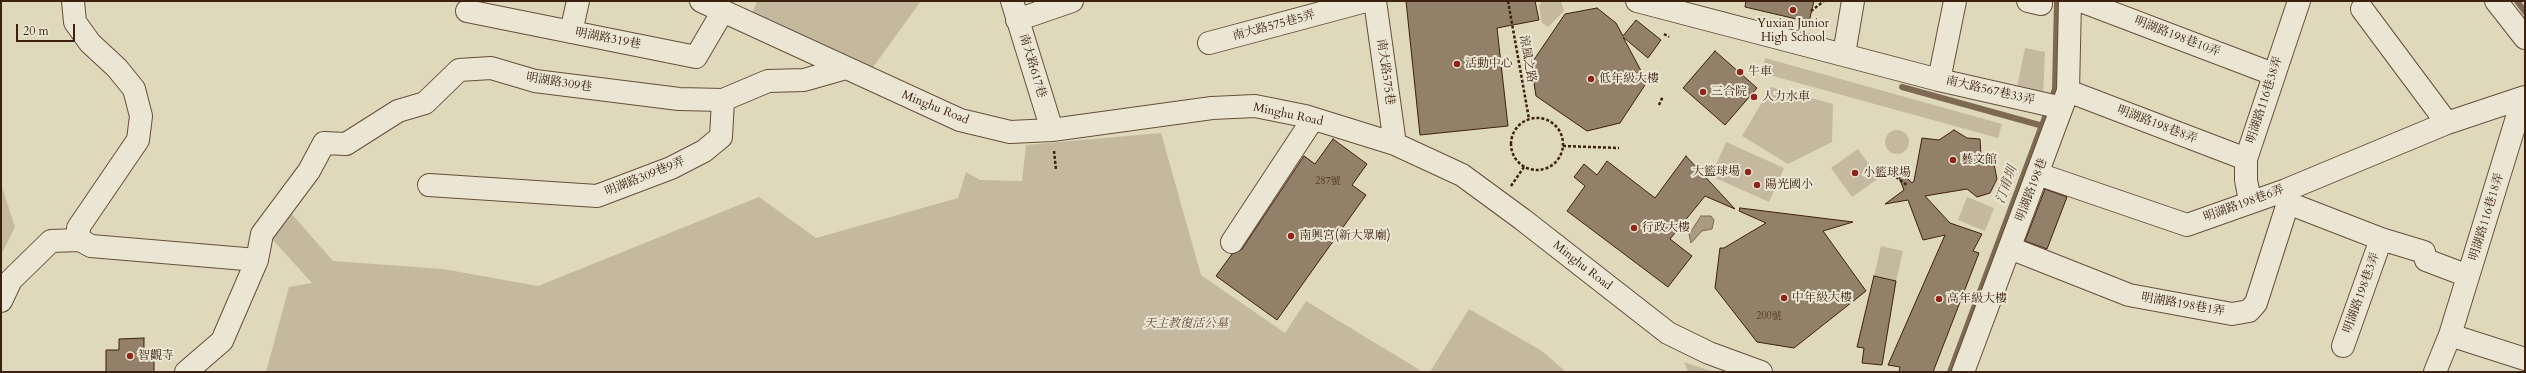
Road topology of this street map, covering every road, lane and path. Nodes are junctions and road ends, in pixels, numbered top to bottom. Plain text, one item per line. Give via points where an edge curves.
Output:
1 (73, 1) edge
2 (578, 1) edge
3 (701, 1) edge
4 (1072, 1) edge
5 (1508, 1) edge
6 (1637, 1) edge
7 (1824, 1) edge
8 (1853, 1) edge
9 (1955, 1) edge
10 (2070, 1) edge
11 (2081, 1) edge
12 (2299, 1) edge
13 (2496, 1) edge
14 (1368, 2) edge
15 (2362, 9) dead end
16 (1015, 10) edge
17 (467, 11) dead end
18 (723, 11) junction
19 (1811, 11) dead end
20 (571, 32) junction
21 (1664, 34) dead end
22 (1669, 37) dead end
23 (2525, 38) edge
24 (1209, 43) dead end
25 (1844, 54) junction
26 (846, 68) junction
27 (2273, 74) junction
28 (1939, 80) junction
29 (1663, 96) dead end
30 (2524, 98) edge
31 (723, 100) junction
32 (2056, 100) junction
33 (1659, 105) dead end
34 (1313, 119) junction
35 (1529, 119) junction
36 (2446, 123) junction
37 (1052, 130) junction
38 (1395, 144) junction
39 (1563, 146) junction
40 (1619, 148) dead end
41 (2246, 159) junction
42 (1892, 174) dead end
43 (2038, 174) junction
44 (429, 185) dead end
45 (1908, 186) dead end
46 (2287, 196) junction
47 (2250, 201) junction
48 (2381, 239) junction
49 (80, 240) junction
50 (1232, 242) dead end
51 (2010, 248) junction
52 (257, 260) junction
53 (2468, 276) junction
54 (1, 301) edge
55 (2450, 335) junction
56 (2343, 346) dead end
57 (2525, 360) edge
58 (186, 372) edge
59 (1757, 372) edge
60 (1963, 372) edge
61 (2435, 372) edge

1 - 49 street via 75,22 90,43 117,68 134,89 141,116 138,140 78,228
2 - 20 street
3 - 18 street, Minghu Road
4 - 16 street
5 - 35 path, 涼風之路
6 - 25 street, 南大路567巷33弄
7 - 19 path
8 - 25 street
9 - 28 street, 南大路567巷33弄
10 - 32 street, 明湖路198巷
11 - 27 street, 明湖路198巷10弄
12 - 27 street, 明湖路116巷38弄
13 - 23 street
14 - 24 street, 南大路575巷5弄
14 - 38 street, 南大路575巷
15 - 36 street
16 - 37 street, 南大路617巷
17 - 20 street, 明湖路319巷
18 - 20 street, 明湖路319巷 via 696,57
18 - 26 street, Minghu Road
21 - 22 path
25 - 28 street, 南大路567巷33弄
26 - 31 street, 明湖路309巷 via 804,80 768,81
26 - 37 street, Minghu Road via 960,120 1010,132
27 - 41 street, 明湖路116巷38弄
28 - 32 street, 南大路567巷33弄
29 - 33 path
30 - 36 street, 明湖路198巷6弄
30 - 53 street, 明湖路116巷18弄
31 - 44 street, 明湖路309巷9弄 via 721,136 704,151 672,168 598,196
31 - 52 street, 明湖路309巷 via 679,99 535,81 491,68 459,70 425,103 398,110 346,144 324,143 309,171 262,234
32 - 41 street, 明湖路198巷8弄
32 - 43 street, 明湖路198巷
34 - 37 street, Minghu Road via 1255,106 1212,108
34 - 38 street, Minghu Road
34 - 50 street
35 - 39 path via 1538,118 1553,124 1560,134
35 - 39 path via 1516,129 1511,144 1512,153 1524,167 1541,170 1550,167 1557,161
36 - 46 street, 明湖路198巷6弄
38 - 59 street, Minghu Road via 1462,175 1668,333
39 - 40 path
41 - 47 street, 明湖路116巷38弄
42 - 45 path
43 - 47 street, 明湖路198巷6弄 via 2188,225
43 - 51 street, 明湖路198巷
46 - 47 street, 明湖路198巷6弄
46 - 48 street, 明湖路198巷3弄
46 - 51 street, 明湖路198巷1弄 via 2256,303 2249,311 2232,314 2129,295
48 - 53 street, 明湖路198巷3弄 via 2424,252 2426,260
48 - 56 street, 明湖路198巷3弄
49 - 52 street via 91,246
49 - 54 street via 50,241 11,280
51 - 60 street, 明湖路198巷
52 - 58 street via 222,341
53 - 55 street, 明湖路116巷18弄
55 - 57 street
55 - 61 street, 明湖路116巷18弄

